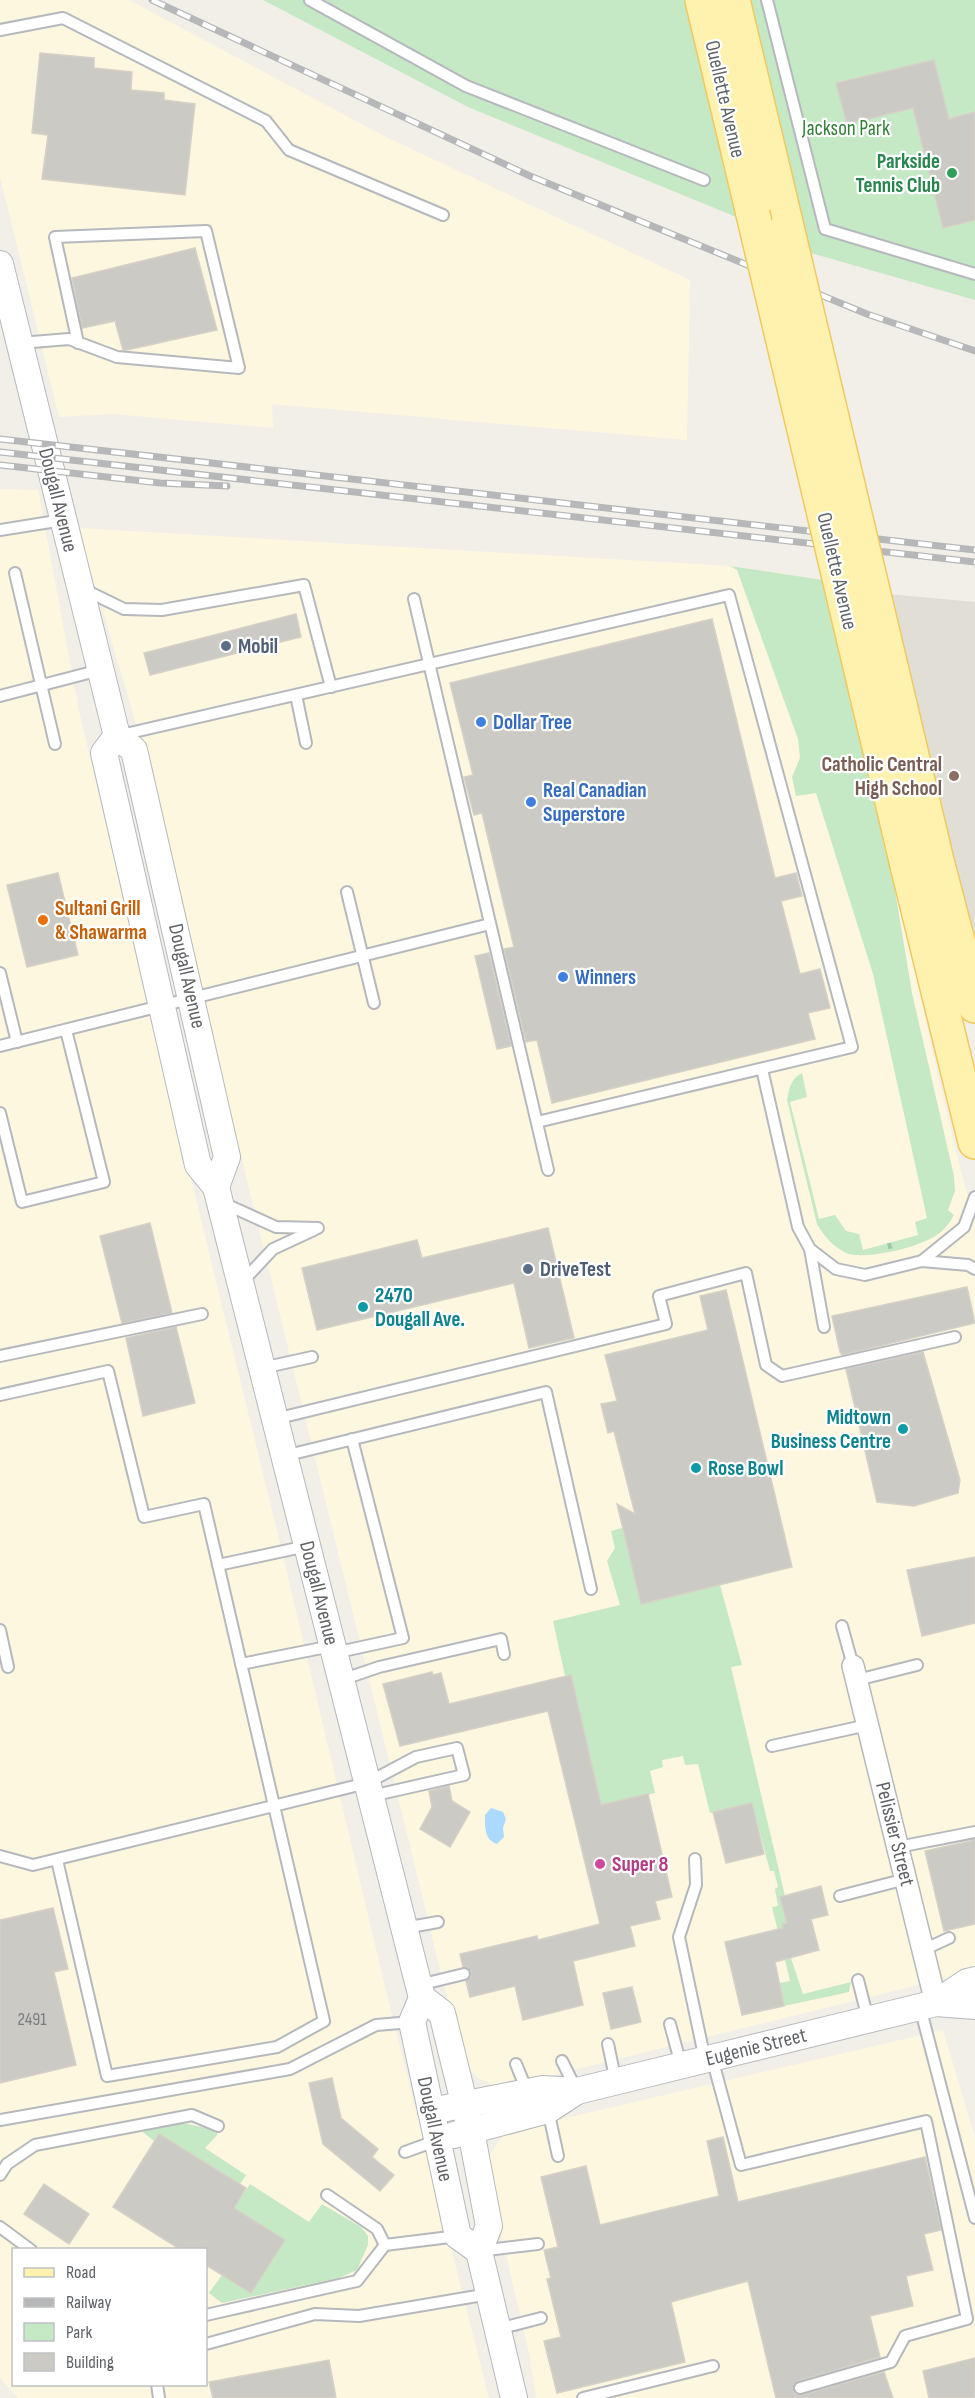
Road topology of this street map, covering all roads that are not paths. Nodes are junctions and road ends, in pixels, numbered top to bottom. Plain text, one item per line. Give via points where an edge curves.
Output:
1 (309, 0) edge
2 (702, 0) edge
3 (733, 0) edge
4 (767, 0) edge
5 (0, 30) edge
6 (704, 180) dead end
7 (443, 215) dead end
8 (0, 264) edge
9 (975, 274) edge
10 (20, 343) junction
11 (78, 343) junction
12 (63, 520) junction
13 (0, 530) edge
14 (15, 573) dead end
15 (80, 587) junction
16 (414, 599) dead end
17 (429, 664) junction
18 (100, 670) junction
19 (43, 685) junction
20 (331, 687) junction
21 (296, 695) junction
22 (0, 696) edge
23 (117, 736) junction
24 (306, 743) dead end
25 (56, 744) dead end
26 (922, 863) junction
27 (347, 892) dead end
28 (490, 924) junction
29 (362, 956) junction
30 (0, 973) edge
31 (192, 998) junction
32 (374, 1003) dead end
33 (161, 1006) junction
34 (975, 1006) edge
35 (66, 1030) junction
36 (17, 1042) junction
37 (0, 1046) edge
38 (762, 1068) junction
39 (0, 1113) edge
40 (537, 1122) junction
41 (975, 1142) edge
42 (548, 1170) dead end
43 (218, 1194) junction
44 (975, 1197) edge
45 (810, 1249) junction
46 (922, 1261) junction
47 (975, 1269) edge
48 (240, 1284) junction
49 (202, 1314) dead end
50 (824, 1326) dead end
51 (955, 1337) dead end
52 (0, 1356) edge
53 (312, 1357) dead end
54 (262, 1368) junction
55 (0, 1395) edge
56 (274, 1419) junction
57 (352, 1439) junction
58 (284, 1456) junction
59 (307, 1546) junction
60 (218, 1565) junction
61 (591, 1588) dead end
62 (842, 1626) dead end
63 (0, 1630) edge
64 (333, 1649) junction
65 (504, 1654) dead end
66 (241, 1664) junction
67 (917, 1665) dead end
68 (9, 1667) dead end
69 (855, 1673) junction
70 (341, 1680) junction
71 (868, 1725) junction
72 (772, 1746) dead end
73 (369, 1789) junction
74 (274, 1806) junction
75 (975, 1832) edge
76 (898, 1847) junction
77 (0, 1856) edge
78 (695, 1858) dead end
79 (57, 1860) junction
80 (906, 1879) junction
81 (840, 1896) dead end
82 (438, 1922) dead end
83 (404, 1928) junction
84 (949, 1938) dead end
85 (923, 1950) junction
86 (465, 1974) dead end
87 (858, 1980) dead end
88 (975, 1980) edge
89 (420, 1991) junction
90 (928, 2005) junction
91 (975, 2006) edge
92 (868, 2020) junction
93 (412, 2022) junction
94 (670, 2024) dead end
95 (608, 2044) dead end
96 (562, 2061) dead end
97 (700, 2061) junction
98 (516, 2064) dead end
99 (616, 2082) junction
100 (577, 2091) junction
101 (528, 2092) junction
102 (464, 2105) junction
103 (548, 2110) junction
104 (431, 2111) junction
105 (0, 2120) edge
106 (218, 2126) dead end
107 (471, 2131) junction
108 (438, 2140) junction
109 (405, 2152) dead end
110 (558, 2156) dead end
111 (0, 2175) edge
112 (327, 2195) dead end
113 (975, 2218) edge
114 (0, 2227) edge
115 (458, 2236) junction
116 (538, 2244) dead end
117 (385, 2245) junction
118 (28, 2248) edge
119 (479, 2251) junction
120 (489, 2294) junction
121 (207, 2315) edge
122 (541, 2318) dead end
123 (497, 2329) junction
124 (207, 2344) edge
125 (712, 2366) dead end
126 (800, 2388) dead end
127 (514, 2398) edge
128 (583, 2398) edge

1 - 6 lane via 466,86
2 - 26 main road, Ouellette Avenue, bridge
3 - 26 main road, Ouellette Avenue, bridge
4 - 9 lane via 825,229
5 - 7 lane via 63,18 266,121 290,150
8 - 10 street, Dougall Avenue
10 - 11 lane via 69,339
10 - 12 street, Dougall Avenue
11 - 11 lane via 117,357 239,368 207,231 55,237
12 - 13 lane
12 - 15 street, Dougall Avenue
14 - 19 lane
15 - 18 street, Dougall Avenue
15 - 20 lane via 124,609 162,610 304,585
16 - 17 lane
17 - 20 lane
17 - 28 lane
17 - 38 lane via 729,595 852,1047
18 - 19 lane
18 - 23 street, Dougall Avenue
19 - 22 lane
19 - 25 lane
20 - 21 lane
21 - 23 lane
21 - 24 lane
23 - 31 street, Dougall Avenue via 134,750
23 - 33 street, Dougall Avenue via 104,753
26 - 34 main road, Ouellette Avenue
26 - 41 main road, Ouellette Avenue
27 - 29 lane
28 - 29 lane
28 - 40 lane
29 - 31 lane
29 - 32 lane
30 - 36 lane
31 - 33 lane
31 - 43 street, Dougall Avenue via 227,1157
33 - 35 lane
33 - 43 street, Dougall Avenue via 198,1165
35 - 36 lane
35 - 39 lane via 104,1182 22,1202
36 - 37 lane
38 - 40 lane
38 - 45 lane via 798,1227
40 - 42 lane
43 - 48 street, Dougall Avenue
43 - 48 lane via 276,1227 318,1228 273,1249
44 - 46 lane via 964,1227
45 - 46 lane via 836,1269 865,1275
45 - 50 lane
46 - 47 lane via 968,1264
48 - 54 street, Dougall Avenue
49 - 52 lane
51 - 56 lane via 782,1376 766,1365 746,1273 659,1296 666,1324
53 - 54 lane
54 - 56 street, Dougall Avenue
55 - 60 lane via 108,1371 144,1517 204,1504
56 - 58 street, Dougall Avenue
57 - 58 lane
57 - 61 lane via 546,1392
57 - 64 lane via 403,1638
58 - 59 street, Dougall Avenue
59 - 60 lane
59 - 64 street, Dougall Avenue
60 - 66 lane
62 - 69 lane
63 - 68 lane
64 - 66 lane
64 - 70 street, Dougall Avenue
65 - 70 lane via 501,1639 379,1667
66 - 74 lane
67 - 69 lane
69 - 71 street, Pelissier Street
70 - 73 street, Dougall Avenue
71 - 72 lane
71 - 76 street, Pelissier Street
73 - 73 lane via 464,1775 458,1748 416,1757
73 - 74 lane
73 - 83 street, Dougall Avenue
74 - 79 lane
74 - 79 lane via 324,2021 277,2047 107,2076
75 - 76 lane
76 - 80 street, Pelissier Street
77 - 79 lane via 33,1865
78 - 97 lane via 696,1885 679,1937
80 - 81 lane
80 - 85 street, Pelissier Street
82 - 83 lane
83 - 89 street, Dougall Avenue
84 - 85 lane
85 - 90 street, Pelissier Street
86 - 89 lane
87 - 92 lane
88 - 90 street, Eugenie Street
89 - 93 street
89 - 102 street, Dougall Avenue via 442,2013
90 - 91 street, Eugenie Street
90 - 92 street, Eugenie Street
90 - 113 lane
92 - 97 street, Eugenie Street
93 - 104 street, Dougall Avenue
93 - 105 lane via 376,2025 290,2069
94 - 97 lane
95 - 99 lane
96 - 100 lane
97 - 99 street, Eugenie Street
97 - 126 lane via 741,2165 926,2121 967,2319 905,2336 891,2362
98 - 101 lane
99 - 100 street, Eugenie Street
100 - 101 street, Eugenie Street
100 - 103 street, Eugenie Street
101 - 102 street, Eugenie Street
102 - 104 street, Eugenie Street
102 - 107 street, Dougall Avenue
103 - 107 street, Eugenie Street
103 - 110 lane
104 - 108 street, Dougall Avenue
106 - 111 lane via 192,2115 35,2145 7,2164
107 - 108 street, Eugenie Street
107 - 119 street, Dougall Avenue via 489,2226
108 - 109 lane
108 - 115 street, Dougall Avenue
112 - 117 lane via 377,2229
114 - 118 lane
115 - 117 lane
115 - 119 street
116 - 119 lane
117 - 121 lane via 357,2281
119 - 120 street
120 - 123 street
120 - 124 lane via 359,2316 315,2314
122 - 123 lane
123 - 127 street
125 - 128 lane

